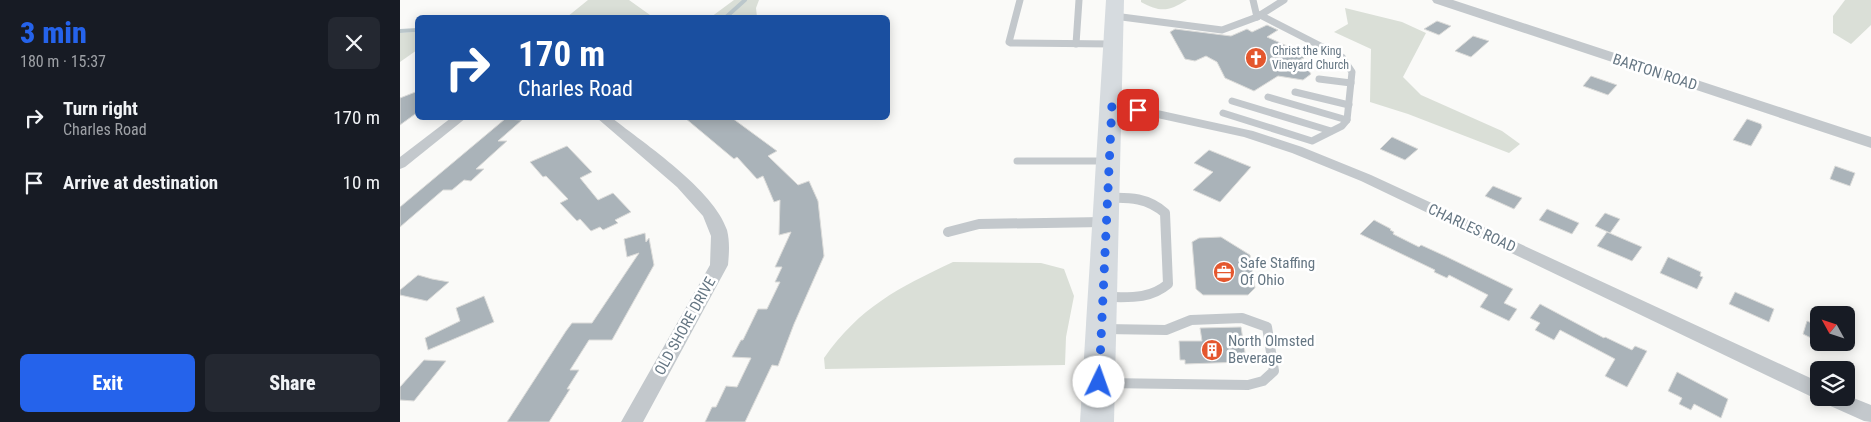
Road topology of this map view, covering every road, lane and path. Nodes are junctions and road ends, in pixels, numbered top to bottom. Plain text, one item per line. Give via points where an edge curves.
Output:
1 (1020, 0) edge
2 (1080, 0) edge
3 (1253, 0) edge
4 (1439, 0) edge
5 (1281, 1) edge
6 (1114, 8) edge
7 (1259, 16) junction
8 (1076, 44) junction
9 (1113, 44) junction
10 (1320, 79) dead end
11 (1351, 83) junction
12 (1295, 92) dead end
13 (1268, 97) dead end
14 (1232, 102) dead end
15 (1112, 104) junction
16 (1348, 105) junction
17 (1223, 113) dead end
18 (456, 120) edge
19 (606, 120) edge
20 (1347, 120) junction
21 (1249, 128) junction
22 (1331, 131) junction
23 (1871, 143) edge
24 (1307, 147) junction
25 (1017, 161) dead end
26 (1109, 161) junction
27 (400, 164) edge
28 (1107, 210) junction
29 (948, 232) dead end
30 (1103, 297) junction
31 (1101, 329) junction
32 (1099, 382) junction
33 (1810, 387) edge
34 (1851, 406) edge
35 (1871, 415) edge
36 (632, 422) edge
37 (1097, 422) edge

1 - 8 lane via 1009,42
2 - 8 lane
3 - 7 lane
4 - 23 street, BARTON ROAD
5 - 7 lane
6 - 7 lane via 1222,30
6 - 9 main road
7 - 11 lane via 1342,57 1352,72
8 - 9 lane
9 - 15 main road
10 - 11 lane
11 - 16 lane
12 - 16 lane
13 - 20 lane
14 - 22 lane
15 - 21 street, CHARLES ROAD
15 - 26 main road
16 - 20 lane
17 - 21 lane
18 - 27 street
19 - 36 street, OLD SHORE DRIVE via 696,195 716,226 721,243 719,265
20 - 22 lane
21 - 24 street, CHARLES ROAD
22 - 24 lane
24 - 33 street, CHARLES ROAD via 1366,178
25 - 26 lane
26 - 28 main road
28 - 29 lane via 979,224
28 - 30 main road
28 - 30 lane via 1140,197 1165,214 1168,284 1161,292 1145,298
30 - 31 main road
31 - 32 main road
31 - 32 lane via 1166,330 1192,320 1242,318 1266,326 1274,371 1263,381 1248,385
32 - 37 main road
34 - 35 street

